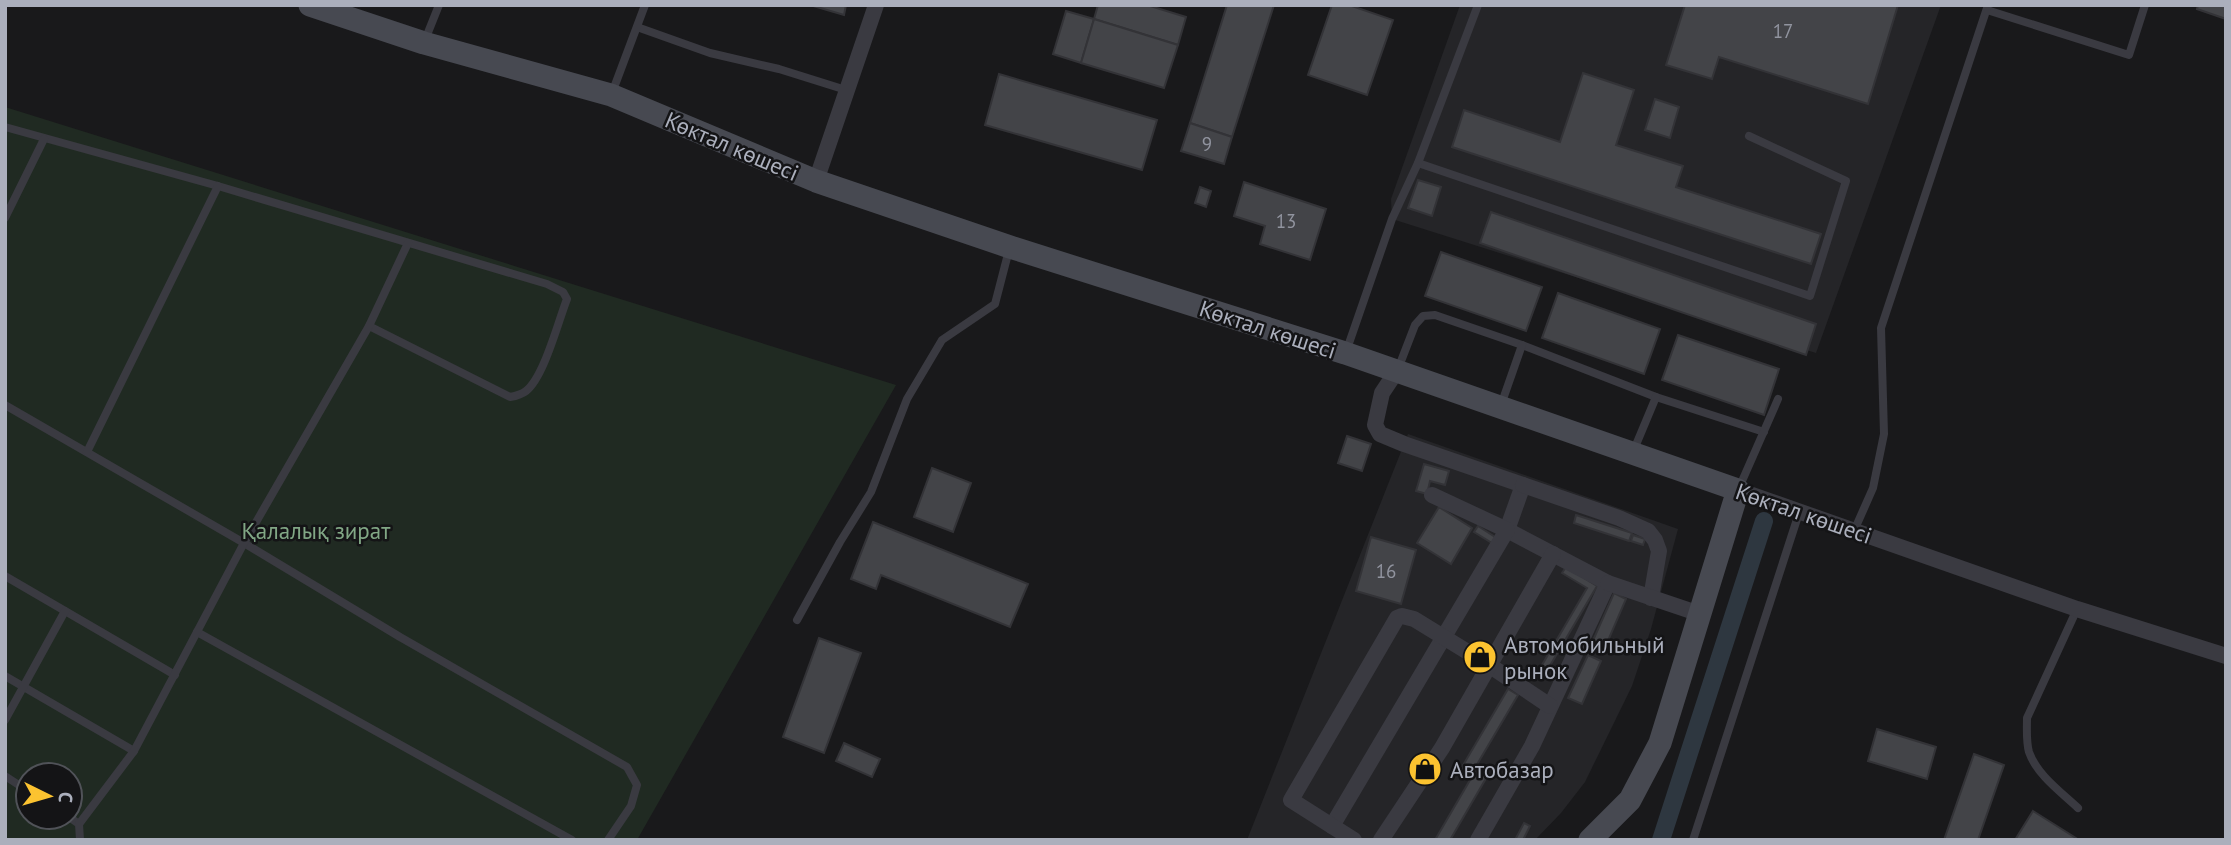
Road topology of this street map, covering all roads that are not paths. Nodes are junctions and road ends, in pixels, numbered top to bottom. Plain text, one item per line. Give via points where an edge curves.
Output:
1 (310, 5) edge
2 (439, 5) edge
3 (645, 5) edge
4 (876, 5) edge
5 (1478, 5) edge
6 (2145, 5) edge
7 (1987, 8) edge
8 (637, 27) junction
9 (424, 43) junction
10 (846, 90) junction
11 (611, 95) junction
12 (5, 127) edge
13 (1749, 136) dead end
14 (44, 139) junction
15 (1418, 163) junction
16 (816, 181) junction
17 (218, 187) junction
18 (5, 218) edge
19 (408, 243) junction
20 (1010, 247) junction
21 (369, 326) junction
22 (1522, 345) junction
23 (1345, 354) junction
24 (1396, 372) junction
25 (1656, 397) junction
26 (1778, 399) dead end
27 (5, 405) edge
28 (1499, 408) junction
29 (1764, 432) junction
30 (87, 452) junction
31 (1632, 454) junction
32 (1523, 485) junction
33 (1738, 490) junction
34 (1432, 495) dead end
35 (1799, 513) junction
36 (1507, 530) junction
37 (1854, 531) junction
38 (244, 543) junction
39 (1553, 554) junction
40 (5, 576) edge
41 (1608, 583) junction
42 (1651, 598) junction
43 (2077, 608) junction
44 (65, 611) junction
45 (1700, 614) junction
46 (797, 620) dead end
47 (197, 632) junction
48 (1443, 637) junction
49 (2226, 656) edge
50 (1489, 665) junction
51 (175, 675) junction
52 (5, 676) edge
53 (25, 686) junction
54 (1550, 706) junction
55 (5, 720) edge
56 (134, 751) junction
57 (2078, 808) dead end
58 (84, 817) edge
59 (1332, 826) junction
60 (572, 840) edge
61 (608, 840) edge
62 (1354, 840) edge
63 (1381, 840) edge
64 (1478, 840) edge
65 (1590, 840) edge
66 (1693, 840) edge

1 - 9 street, Көктал көшесі
2 - 9 lane
3 - 8 lane
4 - 10 street
5 - 15 lane
6 - 7 lane via 2129,55
7 - 37 lane via 1881,328 1884,434 1873,488
8 - 10 lane via 710,53
8 - 11 lane
9 - 11 street, Көктал көшесі
10 - 16 street
11 - 16 street, Көктал көшесі
12 - 14 lane
13 - 15 lane via 1846,181 1810,296
14 - 17 lane
14 - 18 lane
15 - 23 lane via 1392,219
16 - 20 street, Көктал көшесі
17 - 19 lane
17 - 30 lane
19 - 21 lane
19 - 21 lane via 563,292 567,299 542,366 528,390 510,397
20 - 23 street, Көктал көшесі
20 - 46 lane via 995,304 942,340 907,399 871,492
21 - 38 lane
22 - 24 lane via 1434,315 1423,316
22 - 25 lane
22 - 28 lane
23 - 24 street, Көктал көшесі
24 - 28 street, Көктал көшесі
24 - 32 street via 1382,393 1375,425 1380,434
25 - 29 lane
25 - 31 lane
26 - 29 lane
27 - 30 lane
28 - 31 street, Көктал көшесі
29 - 33 lane
30 - 38 lane
31 - 33 street, Көктал көшесі
32 - 36 street
32 - 42 street via 1648,531 1659,551
33 - 35 street, Көктал көшесі
33 - 45 street
34 - 36 street
35 - 37 street, Көктал көшесі
35 - 66 lane
36 - 39 street
36 - 48 street
37 - 43 street, Көктал көшесі
38 - 47 lane
38 - 61 lane via 627,767 637,785 631,806
39 - 41 street
39 - 50 street
40 - 44 lane
41 - 42 street
41 - 54 street
42 - 45 street
43 - 49 street, Көктал көшесі
43 - 57 lane via 2027,718 2027,737 2038,769
44 - 51 lane
44 - 53 lane
45 - 65 street via 1660,743 1630,800
47 - 51 lane
47 - 60 lane
48 - 50 street
48 - 59 street
48 - 59 street via 1413,619 1397,618 1291,800
50 - 54 street
50 - 63 street via 1442,748
51 - 56 lane
52 - 53 lane
53 - 55 lane
53 - 56 lane
54 - 64 street
56 - 58 lane
59 - 62 street

